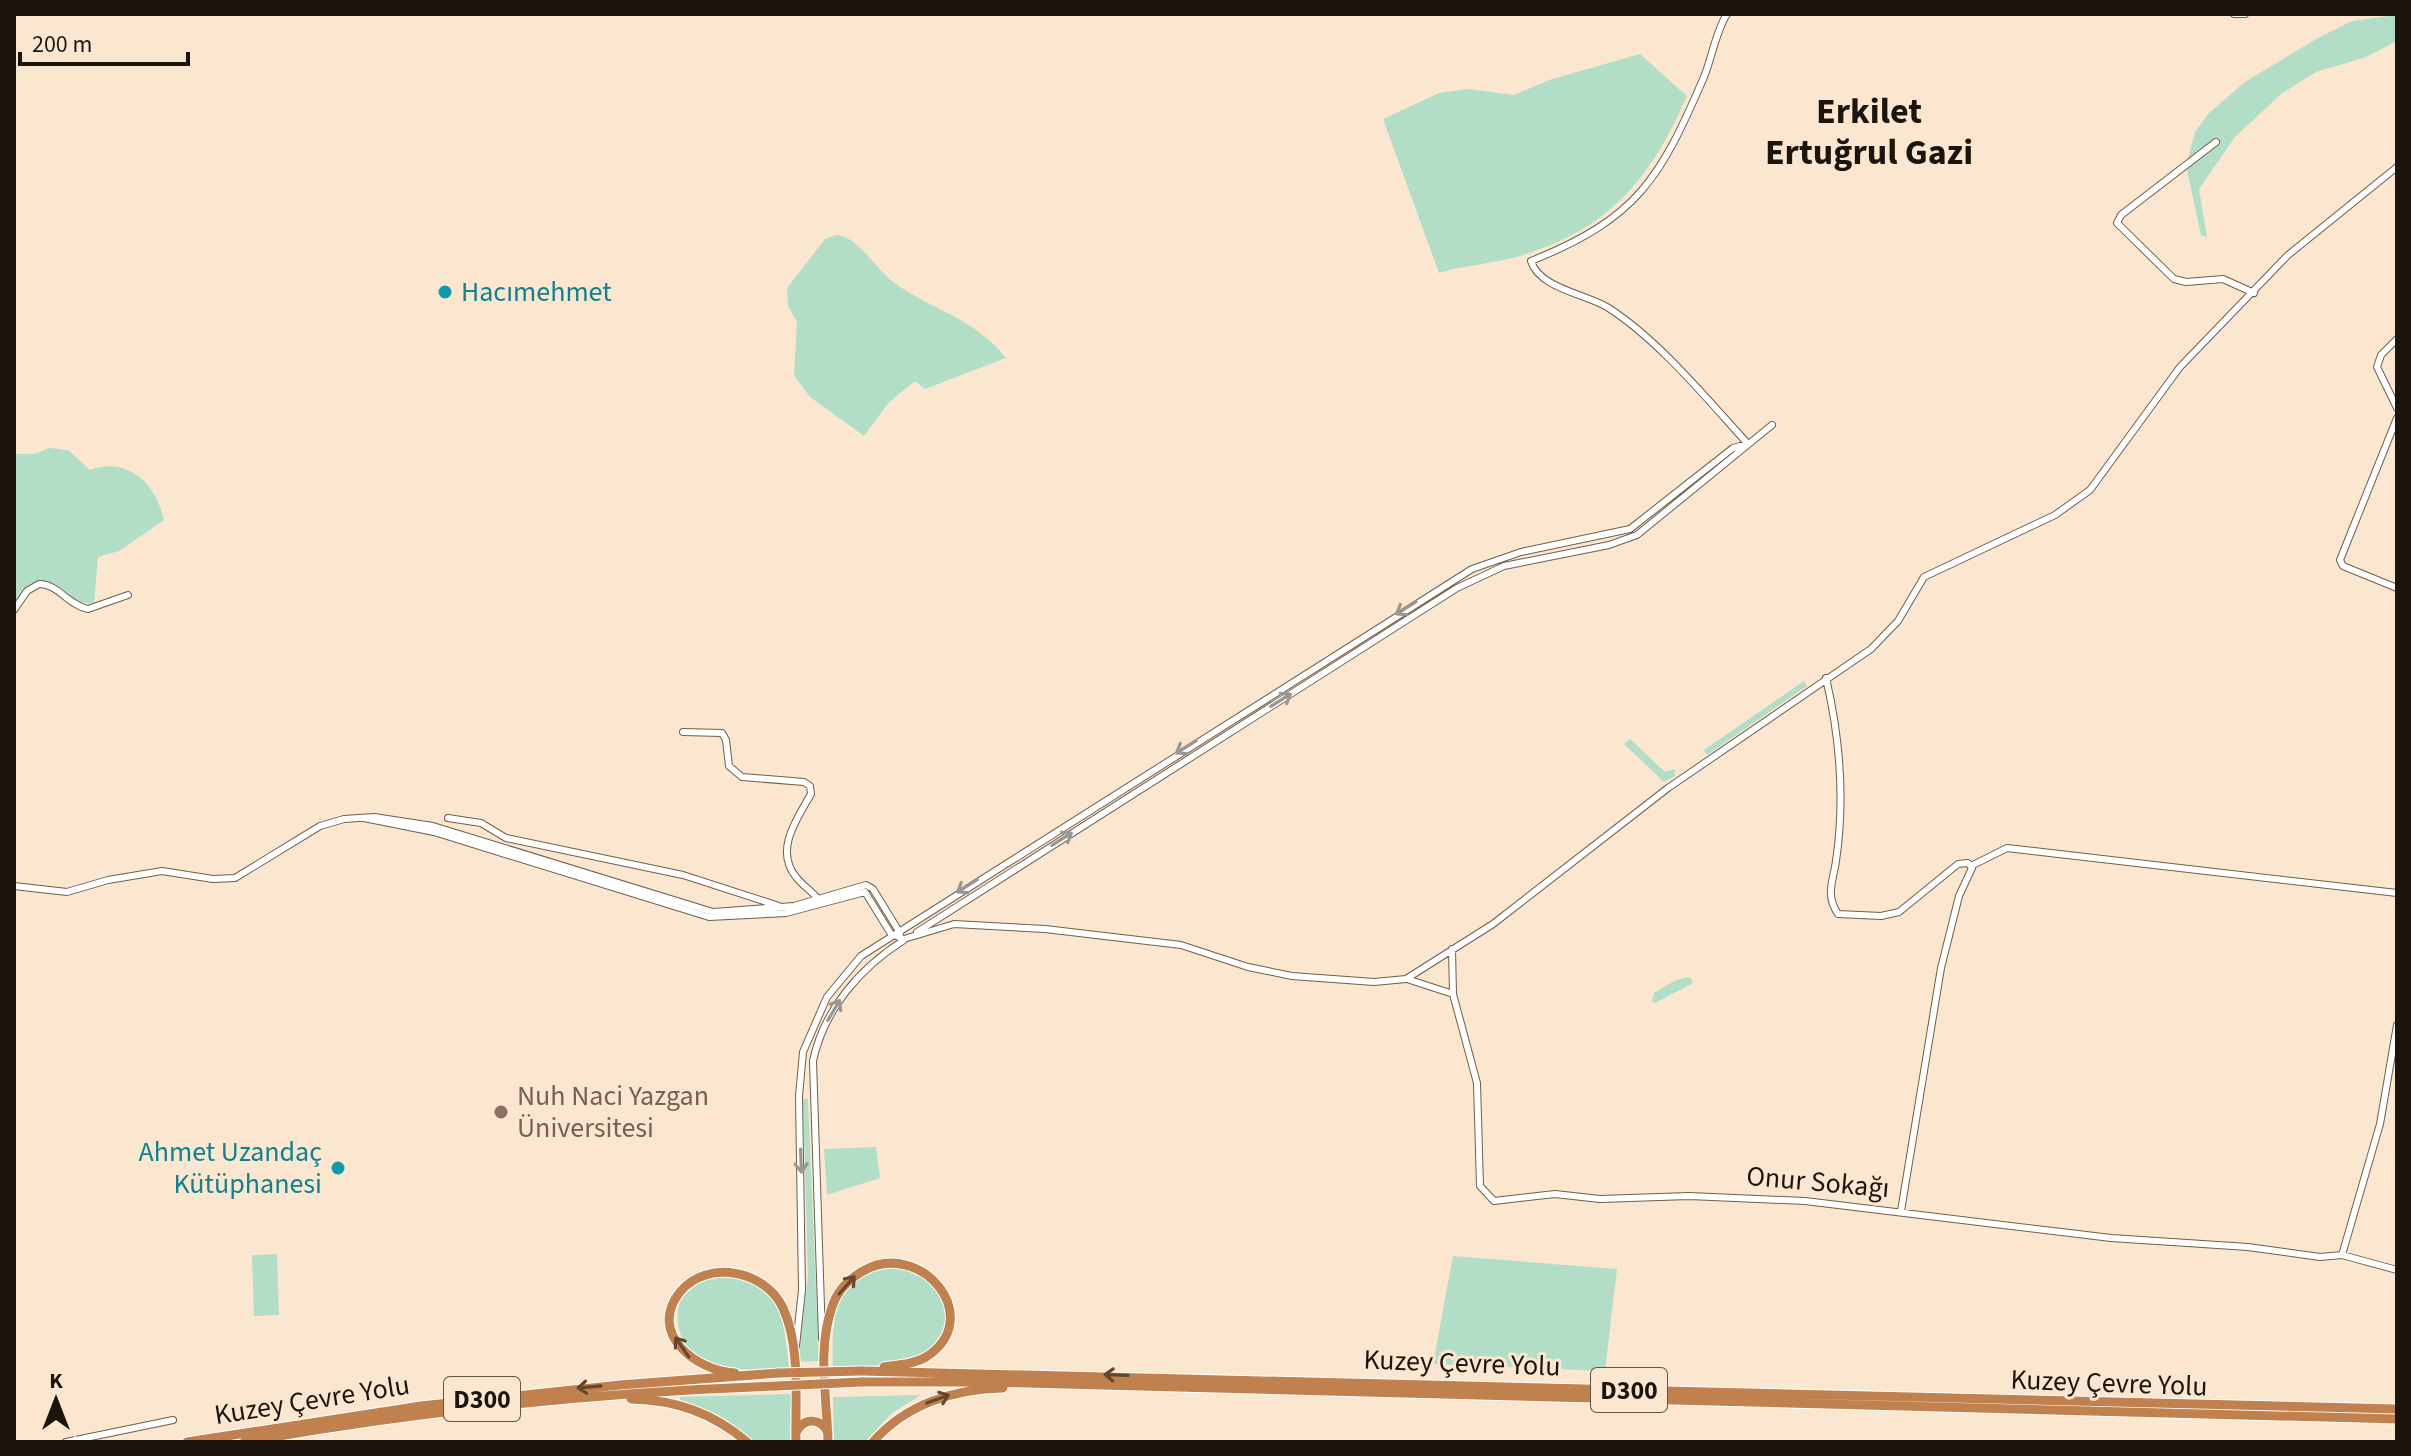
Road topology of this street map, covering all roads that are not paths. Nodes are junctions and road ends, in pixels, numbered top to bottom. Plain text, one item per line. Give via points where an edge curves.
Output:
1 (1727, 14) edge
2 (2234, 14) edge
3 (2245, 14) edge
4 (2216, 142) dead end
5 (2397, 167) edge
6 (2254, 293) junction
7 (2397, 339) edge
8 (2397, 408) edge
9 (2397, 418) edge
10 (1772, 425) dead end
11 (1748, 444) junction
12 (2397, 588) edge
13 (128, 595) dead end
14 (14, 610) edge
15 (1826, 678) junction
16 (683, 732) dead end
17 (364, 818) junction
18 (448, 818) dead end
19 (1971, 866) junction
20 (14, 886) edge
21 (2397, 893) edge
22 (819, 900) junction
23 (783, 908) junction
24 (894, 932) junction
25 (904, 939) junction
26 (1452, 949) junction
27 (1406, 979) junction
28 (1453, 994) junction
29 (2397, 1025) edge
30 (1901, 1211) junction
31 (2342, 1255) junction
32 (2397, 1270) edge
33 (824, 1357) junction
34 (794, 1361) junction
35 (861, 1371) junction
36 (779, 1373) junction
37 (1087, 1385) junction
38 (527, 1404) junction
39 (2397, 1409) edge
40 (2397, 1419) edge
41 (173, 1420) dead end
42 (828, 1437) edge
43 (796, 1439) edge
44 (66, 1442) edge
45 (187, 1442) edge
46 (244, 1442) edge
47 (747, 1442) edge
48 (873, 1442) edge

1 - 11 street via 1662,166 1622,213 1576,243 1531,261 1543,278 1596,301 1635,328
2 - 3 street
4 - 6 street via 2117,223 2174,279 2228,280
5 - 6 street via 2288,255
6 - 15 street via 2169,379 2090,490 2055,515 1924,577 1881,640
7 - 8 street via 2377,367
9 - 12 street via 2340,560 2343,566
10 - 11 street
11 -> 24 street via 1733,448 1630,529 1521,552 1472,569
25 -> 11 street via 1457,588 1517,562 1637,535
13 - 14 street via 88,609 52,586 39,584
15 - 19 street via 1839,760 1839,832 1829,892 1838,914 1895,914 1958,864
15 - 26 street
16 - 22 street via 722,733 729,766 739,776 810,786 811,794 790,832 787,854 793,873
17 - 20 street via 320,826 235,878 162,871 67,892
17 - 23 street via 433,826 705,910
17 - 24 street via 434,832 716,918 798,911 865,892
18 - 23 street via 481,823 506,838 692,877
19 - 21 street via 2007,848
19 - 30 street via 1941,968
22 - 23 street
22 - 24 street via 869,885
24 - 25 street
24 -> 34 street via 865,952 837,983 803,1052 802,1290
25 - 27 street via 954,924 1045,929 1181,945 1292,976
33 -> 25 street via 813,1061 823,1029 847,990
26 - 27 street
26 - 28 street, Onur Sokağı
27 - 28 street
28 - 30 street, Onur Sokağı via 1475,1070 1480,1186 1491,1199 1548,1194 1613,1199 1713,1196
29 - 31 street via 2380,1124
30 - 31 street, Onur Sokağı via 2111,1238
31 - 32 street, Onur Sokağı
33 -> 35 highway via 832,1306 854,1276 892,1263 925,1273 941,1286 950,1306 943,1339 914,1362
33 - 42 highway
36 -> 34 highway via 730,1372 696,1363 684,1353 672,1329 673,1304 680,1292 715,1273 755,1278 783,1308
34 - 43 highway
35 - 36 highway, D300, bridge
39 -> 35 highway, Kuzey Çevre Yolu / D300
36 -> 45 highway, Kuzey Çevre Yolu / D300 via 421,1406
37 - 38 highway, Kuzey Çevre Yolu / D300, bridge via 862,1382 690,1389
37 - 40 highway, Kuzey Çevre Yolu / D300
48 -> 37 highway via 911,1411 954,1394
38 - 46 highway, Kuzey Çevre Yolu / D300
38 - 47 highway via 627,1399 674,1403 711,1417
41 - 44 street
42 - 43 highway via 819,1423 809,1421 800,1426

